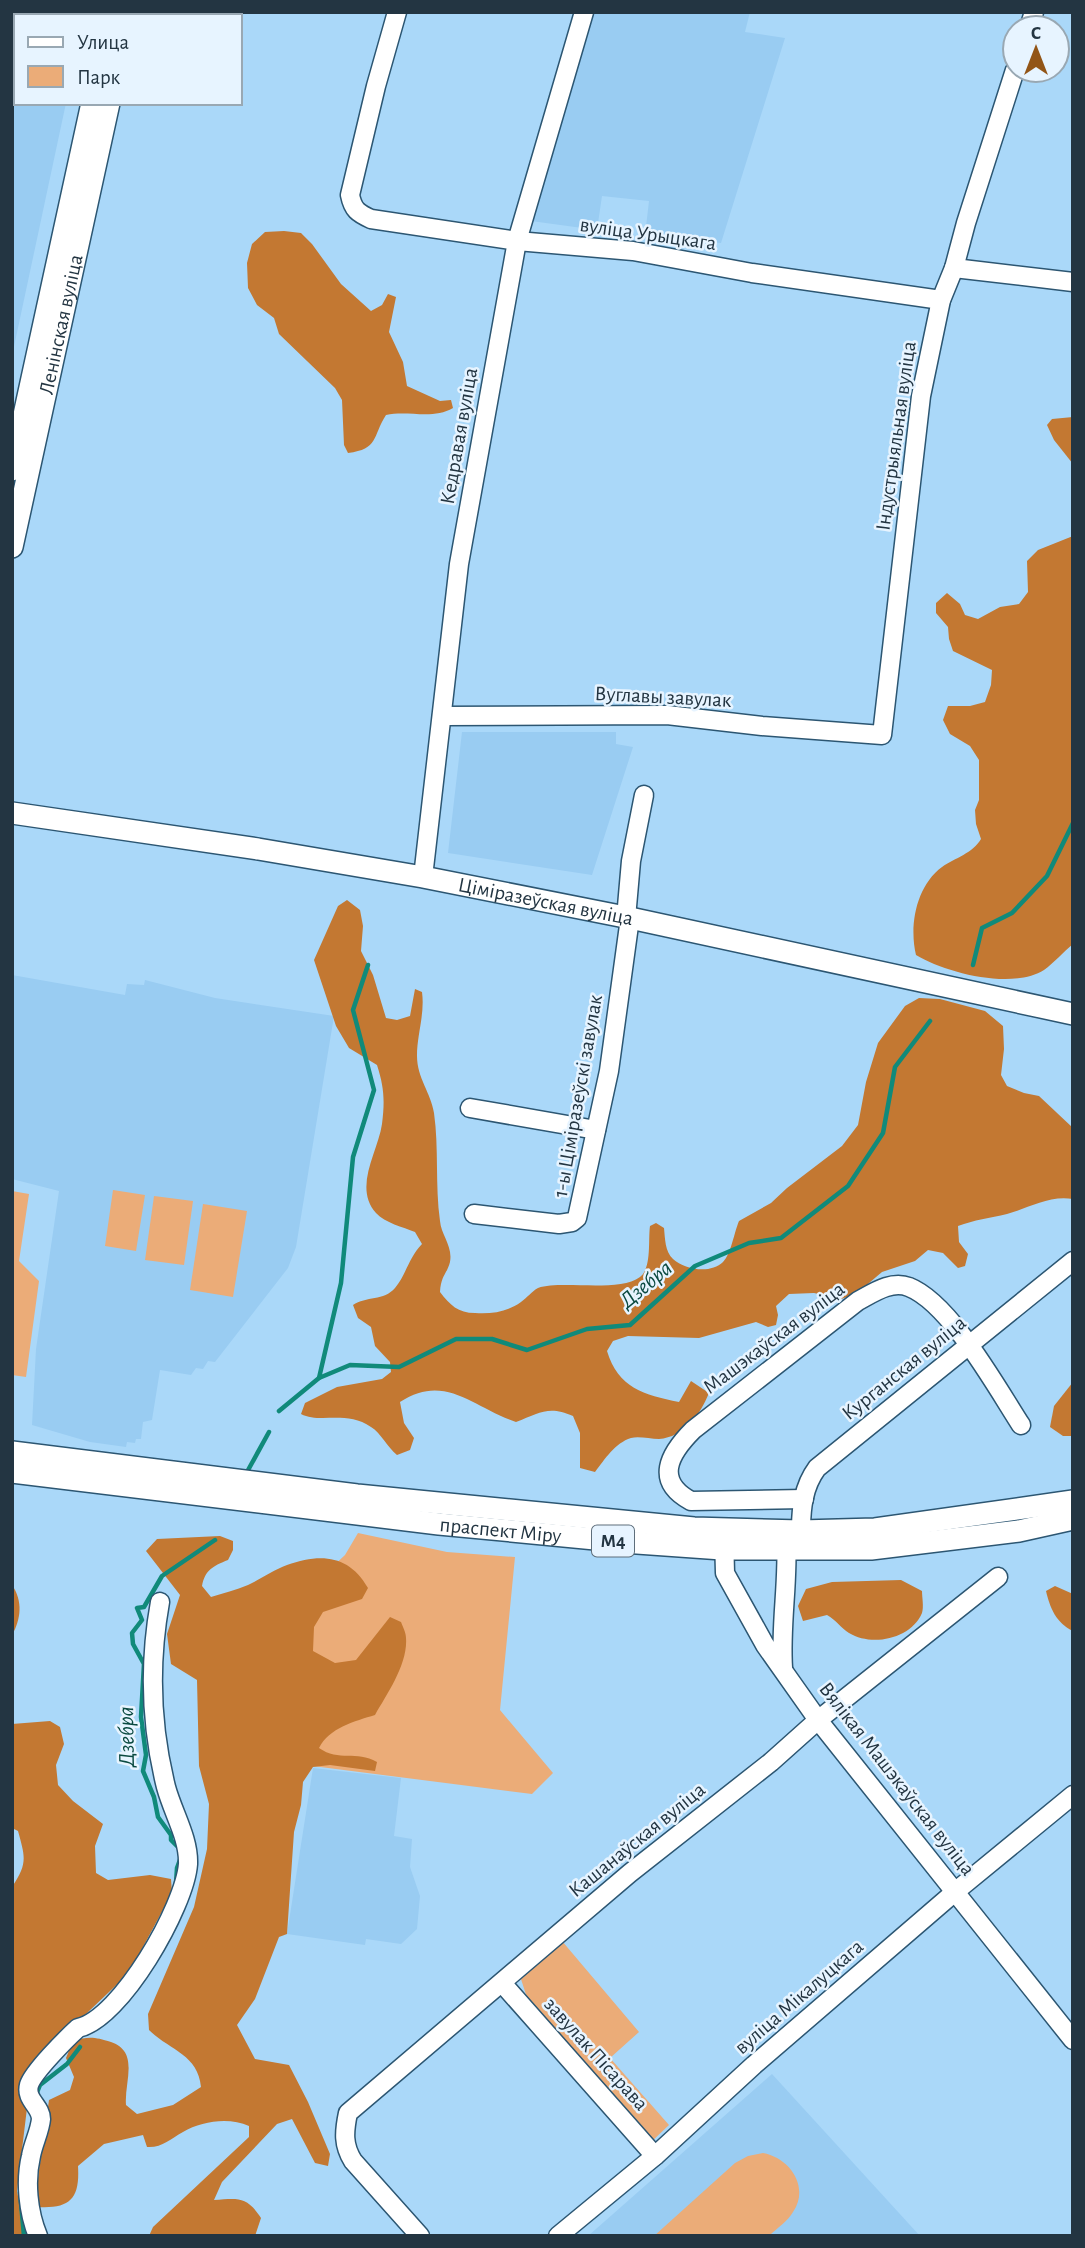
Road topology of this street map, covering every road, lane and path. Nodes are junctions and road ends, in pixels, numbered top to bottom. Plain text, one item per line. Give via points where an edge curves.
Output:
1 (397, 12) edge
2 (584, 12) edge
3 (1010, 84) edge
4 (92, 105) edge
5 (108, 105) edge
6 (517, 241) junction
7 (954, 268) junction
8 (1073, 282) edge
9 (941, 300) junction
10 (12, 470) edge
11 (12, 547) edge
12 (442, 716) junction
13 (882, 735) joint
14 (644, 795) dead end
15 (12, 813) edge
16 (423, 877) junction
17 (628, 918) junction
18 (1072, 1014) edge
19 (470, 1108) dead end
20 (596, 1130) junction
21 (474, 1214) dead end
22 (1073, 1261) edge
23 (968, 1345) junction
24 (1021, 1424) dead end
25 (12, 1452) edge
26 (12, 1472) edge
27 (108, 1475) junction
28 (804, 1499) junction
29 (1073, 1501) edge
30 (1073, 1519) edge
31 (791, 1537) junction
32 (723, 1539) junction
33 (998, 1577) dead end
34 (160, 1602) dead end
35 (773, 1642) junction
36 (818, 1720) junction
37 (1073, 1795) edge
38 (956, 1891) junction
39 (502, 1983) junction
40 (1073, 2040) edge
41 (655, 2156) junction
42 (38, 2236) edge
43 (420, 2236) edge
44 (558, 2236) edge

1 - 6 street, вуліца Урыцкага via 350,195 352,206 371,219
2 - 6 street, Кедравая вуліца
3 - 7 street, Індустрыяльная вуліца
4 - 10 main road, Ленінская вуліца
5 - 11 main road, Ленінская вуліца
6 - 9 street, вуліца Урыцкага via 633,251
6 - 12 street, Кедравая вуліца via 459,564
7 - 8 street
7 - 9 street, Індустрыяльная вуліца
9 - 13 street, Індустрыяльная вуліца via 921,396
12 - 13 street, Вуглавы завулак via 667,715
12 - 16 street, Кедравая вуліца
14 - 17 street, 1-ы Ціміразеўскі завулак via 631,861
15 - 16 main road, Ціміразеўская вуліца
16 - 17 main road, Ціміразеўская вуліца
17 - 18 main road, Ціміразеўская вуліца
17 - 20 street, 1-ы Ціміразеўскі завулак via 609,1071
19 - 20 street
20 - 21 street, 1-ы Ціміразеўскі завулак via 580,1212 572,1222
22 - 23 street, Курганская вуліца
23 - 24 street, Машэкаўская вуліца
23 - 28 street, Курганская вуліца via 817,1468 807,1480
23 - 28 street, Машэкаўская вуліца via 925,1297 908,1287 880,1289 858,1301 692,1430 668,1469 677,1493 691,1501
25 - 27 main road, праспект Міру / М4
26 - 27 main road, праспект Міру / М4
27 - 32 main road, праспект Міру / М4 via 356,1505
28 - 31 street, Курганская вуліца
29 - 31 main road, праспект Міру / М4
30 - 31 main road, праспект Міру / М4 via 1019,1531 871,1549
31 - 32 main road, праспект Міру / М4
31 - 35 street, Курганская вуліца
32 - 35 street, Вялікая Машэкаўская вуліца via 725,1573
33 - 36 street, Кашанаўская вуліца
34 - 42 street via 153,1639 153,1705 166,1787 187,1847 188,1866 180,1898 152,1955 121,1997 87,2026 78,2028 29,2086 41,2120 30,2158 28,2193
35 - 36 street, Вялікая Машэкаўская вуліца via 783,1668
36 - 38 street, Вялікая Машэкаўская вуліца
36 - 39 street, Кашанаўская вуліца
37 - 38 street, вуліца Мікалуцкага
38 - 40 street, Вялікая Машэкаўская вуліца
38 - 41 street, вуліца Мікалуцкага
39 - 41 street, завулак Пісарава
39 - 43 street, Кашанаўская вуліца via 348,2113 344,2131 353,2161
41 - 44 street, вуліца Мікалуцкага

